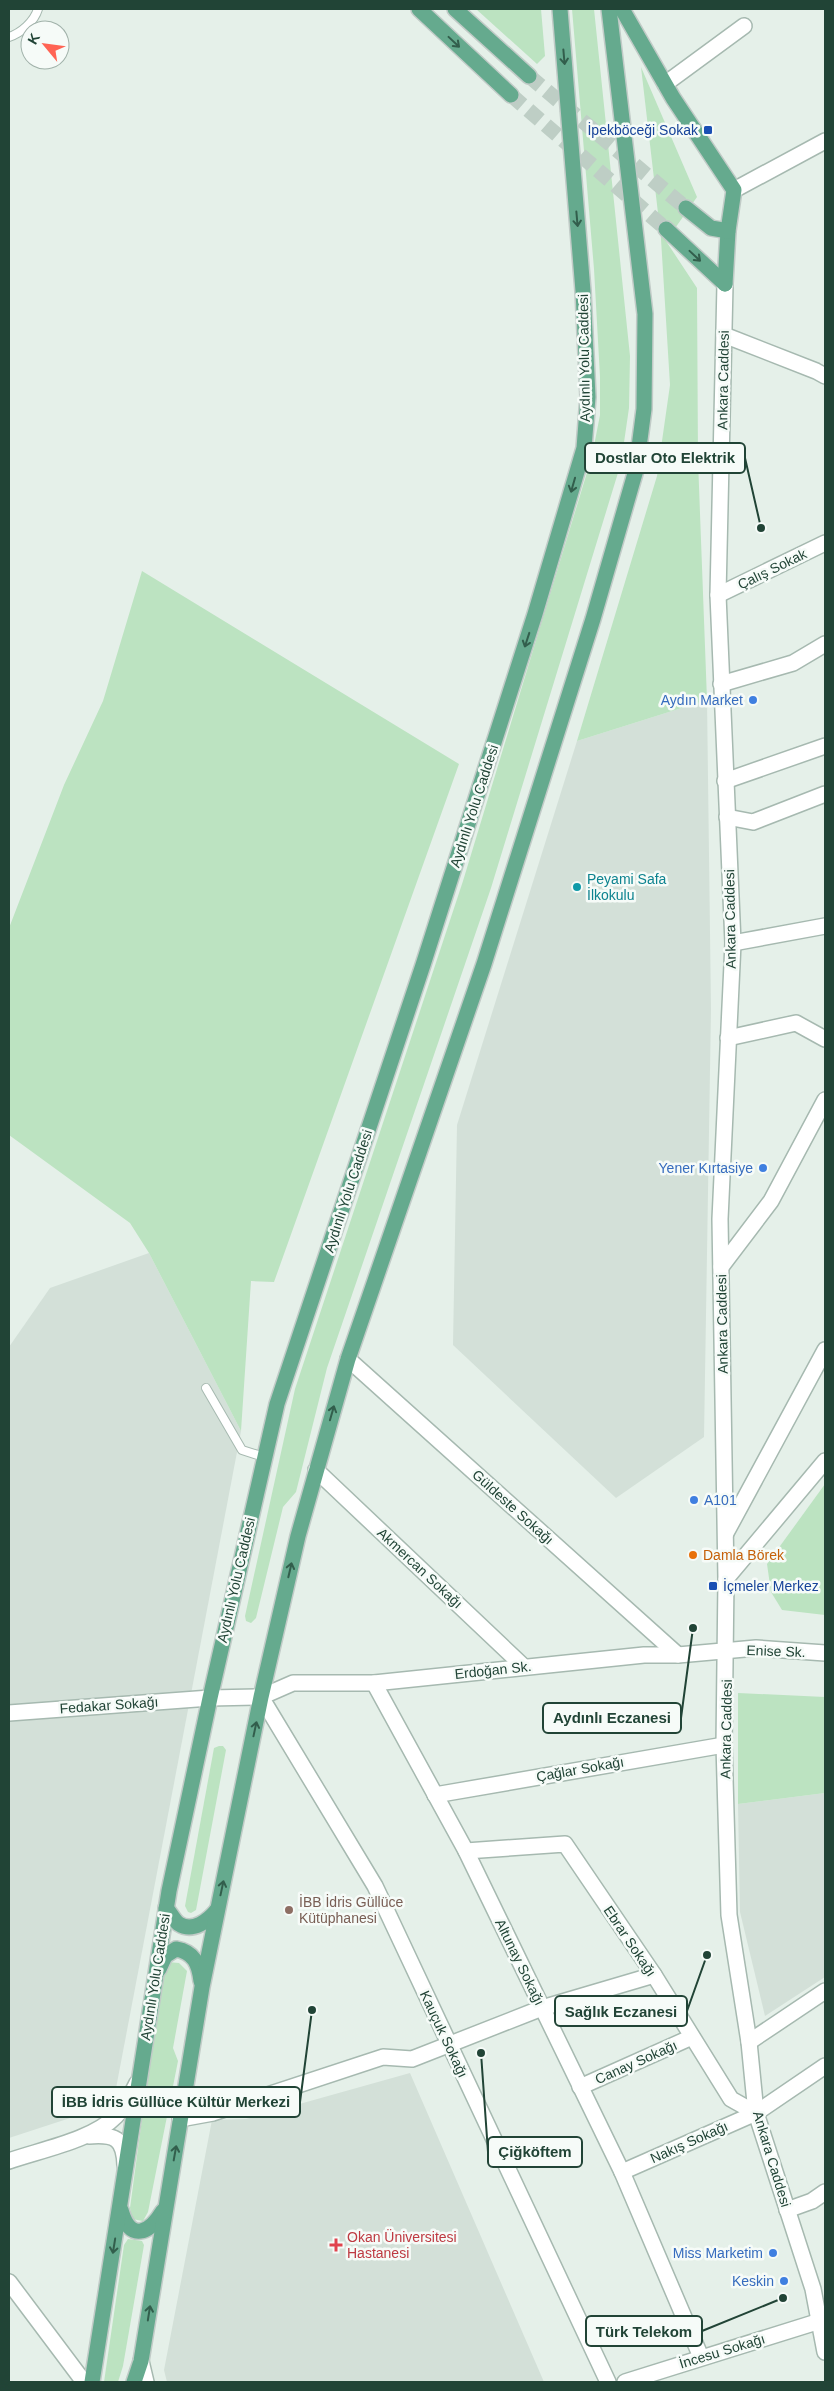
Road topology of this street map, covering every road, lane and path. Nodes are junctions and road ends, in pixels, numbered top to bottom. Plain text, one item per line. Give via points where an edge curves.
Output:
1 (38, 9) edge
2 (419, 9) edge
3 (454, 9) edge
4 (560, 9) edge
5 (609, 9) edge
6 (622, 9) edge
7 (744, 26) dead end
8 (9, 37) edge
9 (530, 76) tunnel mouth
10 (665, 84) junction
11 (511, 95) tunnel mouth
12 (825, 140) edge
13 (734, 190) junction
14 (686, 208) tunnel mouth
15 (666, 229) tunnel mouth
16 (728, 231) junction
17 (725, 284) junction
18 (724, 335) junction
19 (825, 376) edge
20 (825, 543) edge
21 (718, 595) junction
22 (825, 644) edge
23 (721, 684) junction
24 (825, 746) edge
25 (725, 781) junction
26 (825, 794) edge
27 (727, 818) junction
28 (825, 926) edge
29 (732, 943) junction
30 (728, 1038) junction
31 (825, 1039) edge
32 (825, 1100) edge
33 (721, 1266) junction
34 (825, 1350) edge
35 (348, 1359) junction
36 (206, 1388) dead end
37 (264, 1457) junction
38 (825, 1461) edge
39 (316, 1470) junction
40 (726, 1533) junction
41 (726, 1579) junction
42 (727, 1651) junction
43 (825, 1653) edge
44 (678, 1655) junction
45 (523, 1666) junction
46 (374, 1683) junction
47 (261, 1697) junction
48 (210, 1698) junction
49 (9, 1713) edge
50 (724, 1745) junction
51 (435, 1795) junction
52 (466, 1851) junction
53 (166, 1908) junction
54 (217, 1910) junction
55 (156, 1973) junction
56 (654, 1975) junction
57 (202, 1987) junction
58 (825, 1991) edge
59 (542, 2008) junction
60 (692, 2037) junction
61 (749, 2042) junction
62 (449, 2046) junction
63 (825, 2066) edge
64 (140, 2077) junction
65 (580, 2087) junction
66 (756, 2113) junction
67 (180, 2118) junction
68 (80, 2137) junction
69 (9, 2161) edge
70 (125, 2172) junction
71 (622, 2172) junction
72 (825, 2192) edge
73 (165, 2208) junction
74 (120, 2209) junction
75 (787, 2210) junction
76 (9, 2282) edge
77 (820, 2295) edge
78 (820, 2321) junction
79 (825, 2352) edge
80 (701, 2358) junction
81 (141, 2361) junction
82 (84, 2382) edge
83 (92, 2382) edge
84 (134, 2382) edge
85 (146, 2382) edge
86 (608, 2382) edge
87 (625, 2382) edge

1 - 8 lane via 18,34
2 -> 11 main road
3 - 9 main road
4 -> 37 main road, Aydınlı Yolu Caddesi via 583,291 588,397 584,448 424,965 277,1404
5 - 35 main road via 645,314 644,409 636,470 593,619 484,964
6 - 10 main road
7 - 10 street
10 - 13 main road
12 - 13 street
13 - 16 main road
14 - 16 main road via 712,228
15 -> 17 main road
16 - 17 main road
17 - 18 street, Ankara Caddesi
18 - 19 street
18 - 21 street, Ankara Caddesi
20 - 21 street, Çalış Sokak
21 - 23 street, Ankara Caddesi
22 - 23 street via 793,663
23 - 25 street, Ankara Caddesi
24 - 25 street
25 - 27 street, Ankara Caddesi
26 - 27 street via 753,822
27 - 29 street, Ankara Caddesi
28 - 29 street
29 - 30 street, Ankara Caddesi
30 - 31 street via 796,1023
30 - 33 street, Ankara Caddesi
32 - 33 street via 771,1201
33 - 40 street, Ankara Caddesi
34 - 40 street
39 -> 35 main road
35 - 44 street, Güldeste Sokağı
36 - 37 lane via 242,1450
37 - 48 main road, Aydınlı Yolu Caddesi
38 - 41 street
39 - 45 street, Akmercan Sokağı
47 -> 39 main road
40 - 41 street, Ankara Caddesi
41 - 42 street, Ankara Caddesi
42 - 43 street, Enise Sk. via 756,1648
42 - 44 street, Erdoğan Sk.
42 - 50 street, Ankara Caddesi
44 - 45 street, Erdoğan Sk.
45 - 46 street, Erdoğan Sk.
46 - 47 street, Erdoğan Sk. via 293,1682
46 - 51 street, Altunay Sokağı
47 - 48 street, Fedakar Sokağı
54 -> 47 main road
47 - 62 street, Kauçuk Sokağı via 375,1886
48 - 49 street, Fedakar Sokağı
48 - 53 main road, Aydınlı Yolu Caddesi
50 - 51 street, Çağlar Sokağı
50 - 61 street, Ankara Caddesi via 729,1915
51 - 52 street, Altunay Sokağı
52 - 56 street, Ebrar Sokağı via 565,1844
52 - 59 street, Altunay Sokağı
53 - 54 main road via 179,1924 191,1926 206,1923
53 - 55 main road, Aydınlı Yolu Caddesi
54 - 57 main road
55 - 57 main road via 165,1956 176,1949 186,1951 199,1965
55 - 64 main road, Aydınlı Yolu Caddesi
56 - 59 street
56 - 60 street, Ebrar Sokağı
57 - 67 main road
58 - 61 street
59 - 62 street
59 - 65 street, Altunay Sokağı
60 - 65 street, Canay Sokağı
60 - 66 street, Ebrar Sokağı via 731,2099
61 - 66 street, Ankara Caddesi
62 - 67 street via 412,2058 383,2057 213,2113
62 - 86 street, Kauçuk Sokağı
63 - 66 street, Nakış Sokağı
64 - 68 street via 128,2103 115,2117
64 - 70 main road, Aydınlı Yolu Caddesi
65 - 71 street, Altunay Sokağı
66 - 71 street, Nakış Sokağı
66 - 75 street, Ankara Caddesi
73 -> 67 main road
68 - 69 street
68 - 70 street via 107,2134 119,2141 124,2150
70 - 74 main road, Aydınlı Yolu Caddesi
71 - 80 street, Altunay Sokağı
72 - 75 street via 812,2201
73 - 74 main road via 156,2223 147,2230 139,2231 130,2229
81 -> 73 main road
74 -> 83 main road, Aydınlı Yolu Caddesi
75 - 77 street, Ankara Caddesi
76 - 82 street
77 - 78 street, Ankara Caddesi
78 - 79 street, Ankara Caddesi
78 - 80 street, İncesu Sokağı
80 - 87 street, İncesu Sokağı
81 - 84 main road
81 - 85 street

